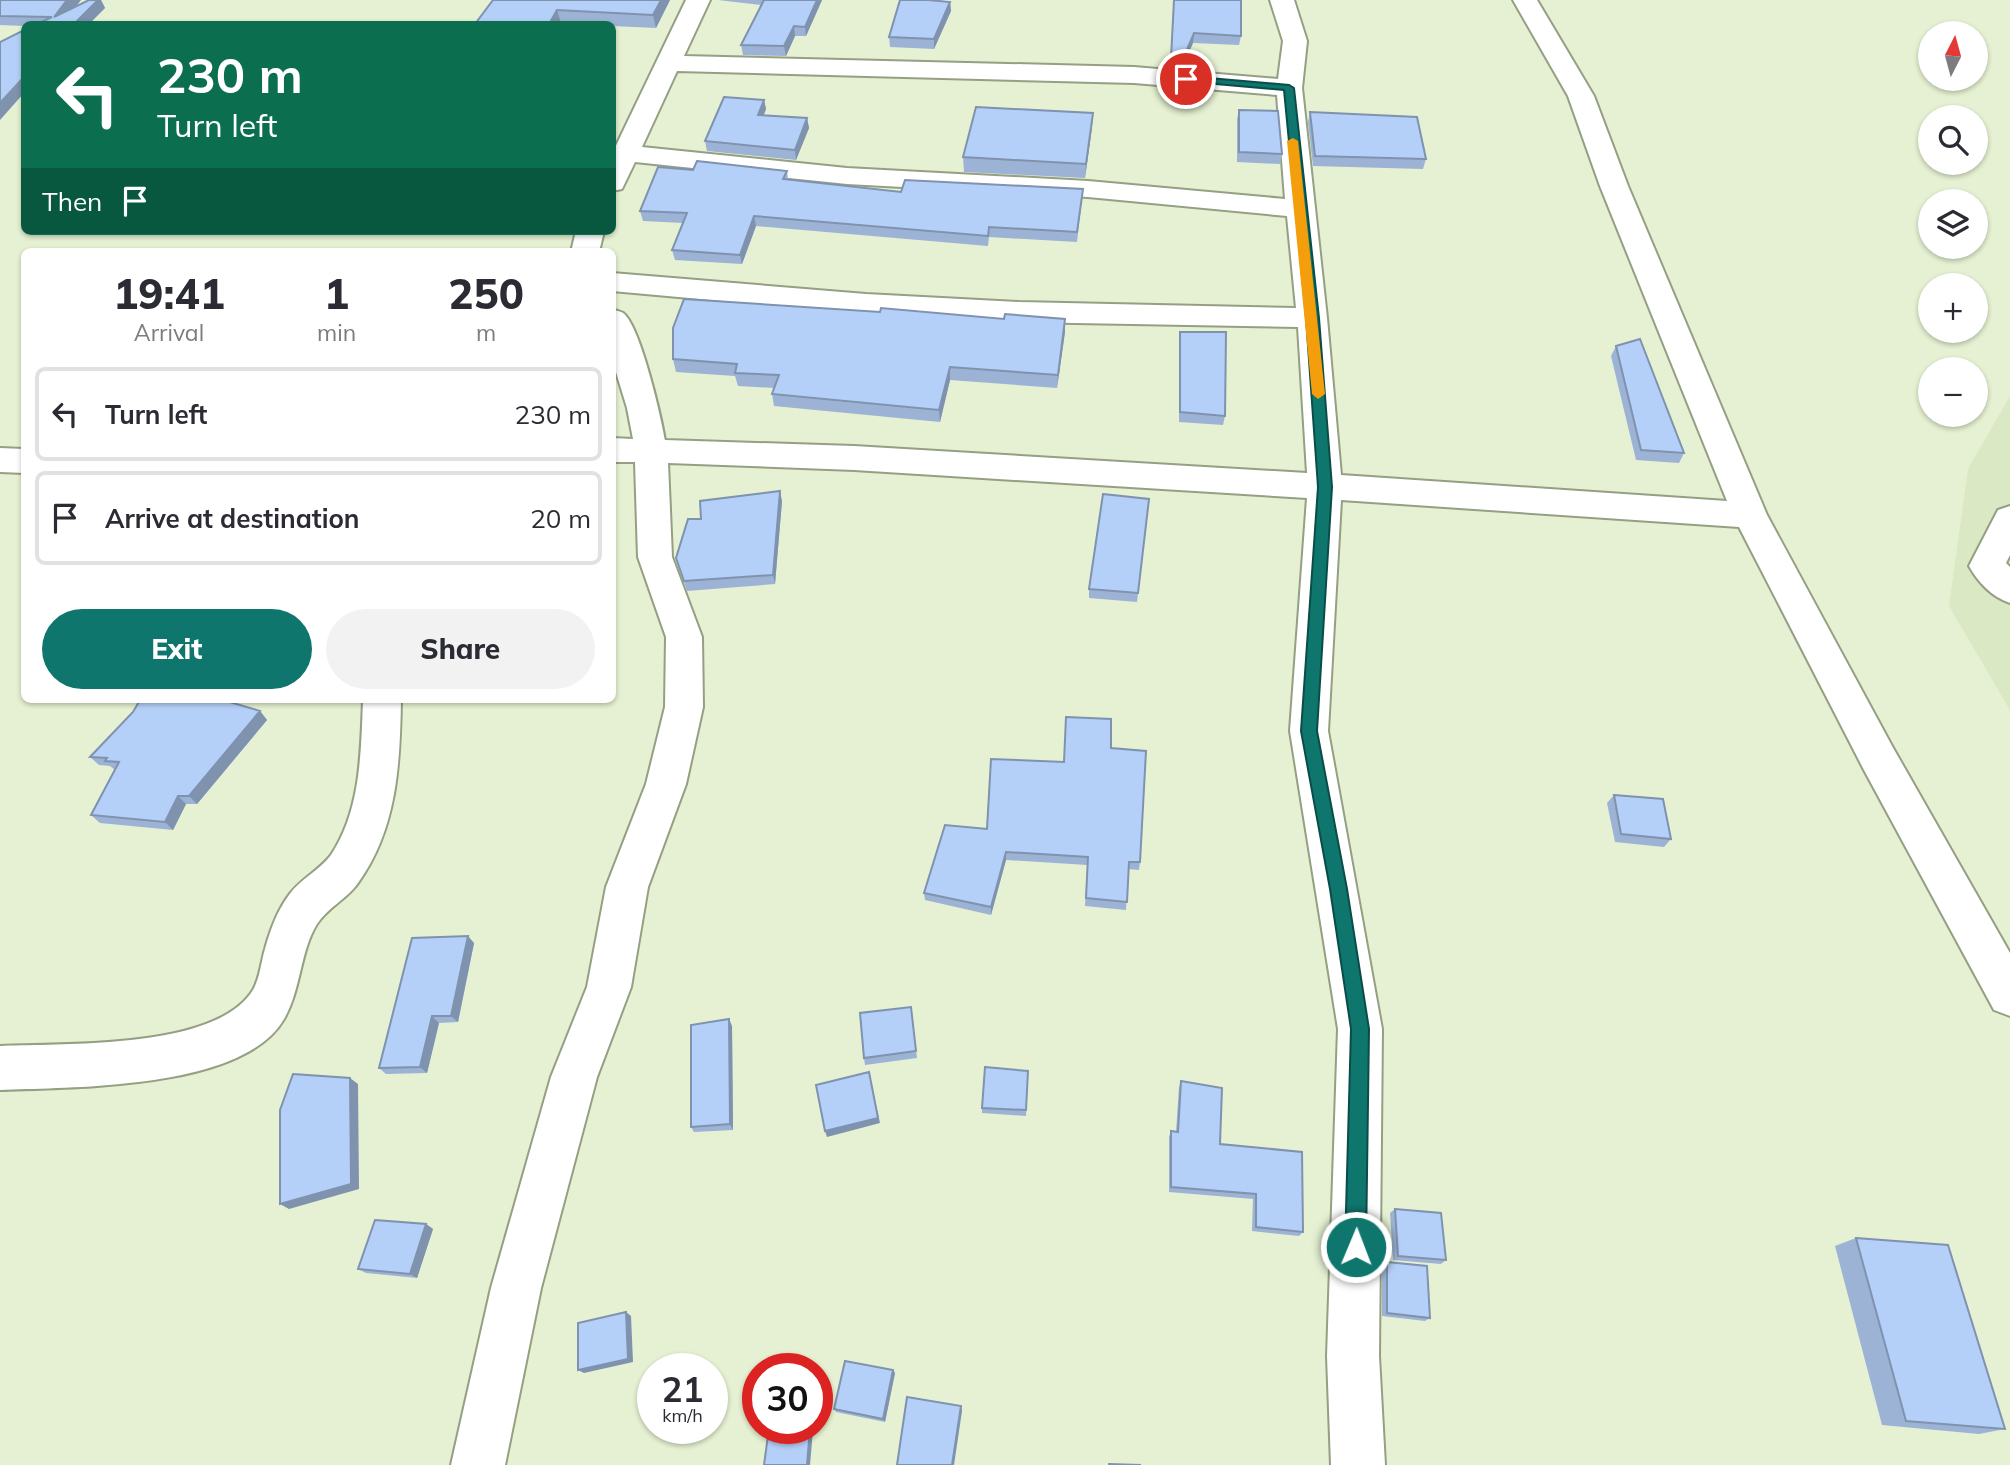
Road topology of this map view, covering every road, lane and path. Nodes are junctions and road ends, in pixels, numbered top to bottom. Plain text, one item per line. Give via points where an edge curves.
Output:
1 (698, 0) edge
2 (1282, 0) edge
3 (1524, 0) edge
4 (669, 62) junction
5 (1289, 88) junction
6 (627, 153) junction
7 (616, 175) edge
8 (1300, 209) junction
9 (616, 282) edge
10 (1312, 318) junction
11 (616, 324) edge
12 (632, 450) edge
13 (0, 460) edge
14 (21, 461) edge
15 (1325, 487) junction
16 (1750, 515) junction
17 (2010, 519) edge
18 (2010, 589) edge
19 (382, 703) edge
20 (2010, 995) edge
21 (0, 1068) edge
22 (478, 1465) edge
23 (1358, 1465) edge

1 - 4 street
2 - 5 street via 1295,41
3 - 16 street via 1581,96
4 - 5 street via 1134,75
4 - 6 street
5 - 8 street
6 - 7 street
6 - 8 street via 847,176 1088,189
8 - 10 street
9 - 10 street via 866,304
10 - 15 street
11 - 12 street via 643,408
12 - 15 street via 854,458
12 - 22 street via 654,557 684,637 684,707 666,784 627,887 609,987 574,1077 519,1275
13 - 14 street
15 - 16 street
15 - 23 street via 1309,731 1360,1029 1353,1356
16 - 20 street
17 - 18 street via 1986,566
19 - 21 street via 377,794 367,828 345,869 304,908 274,995 259,1017 230,1036 166,1058

